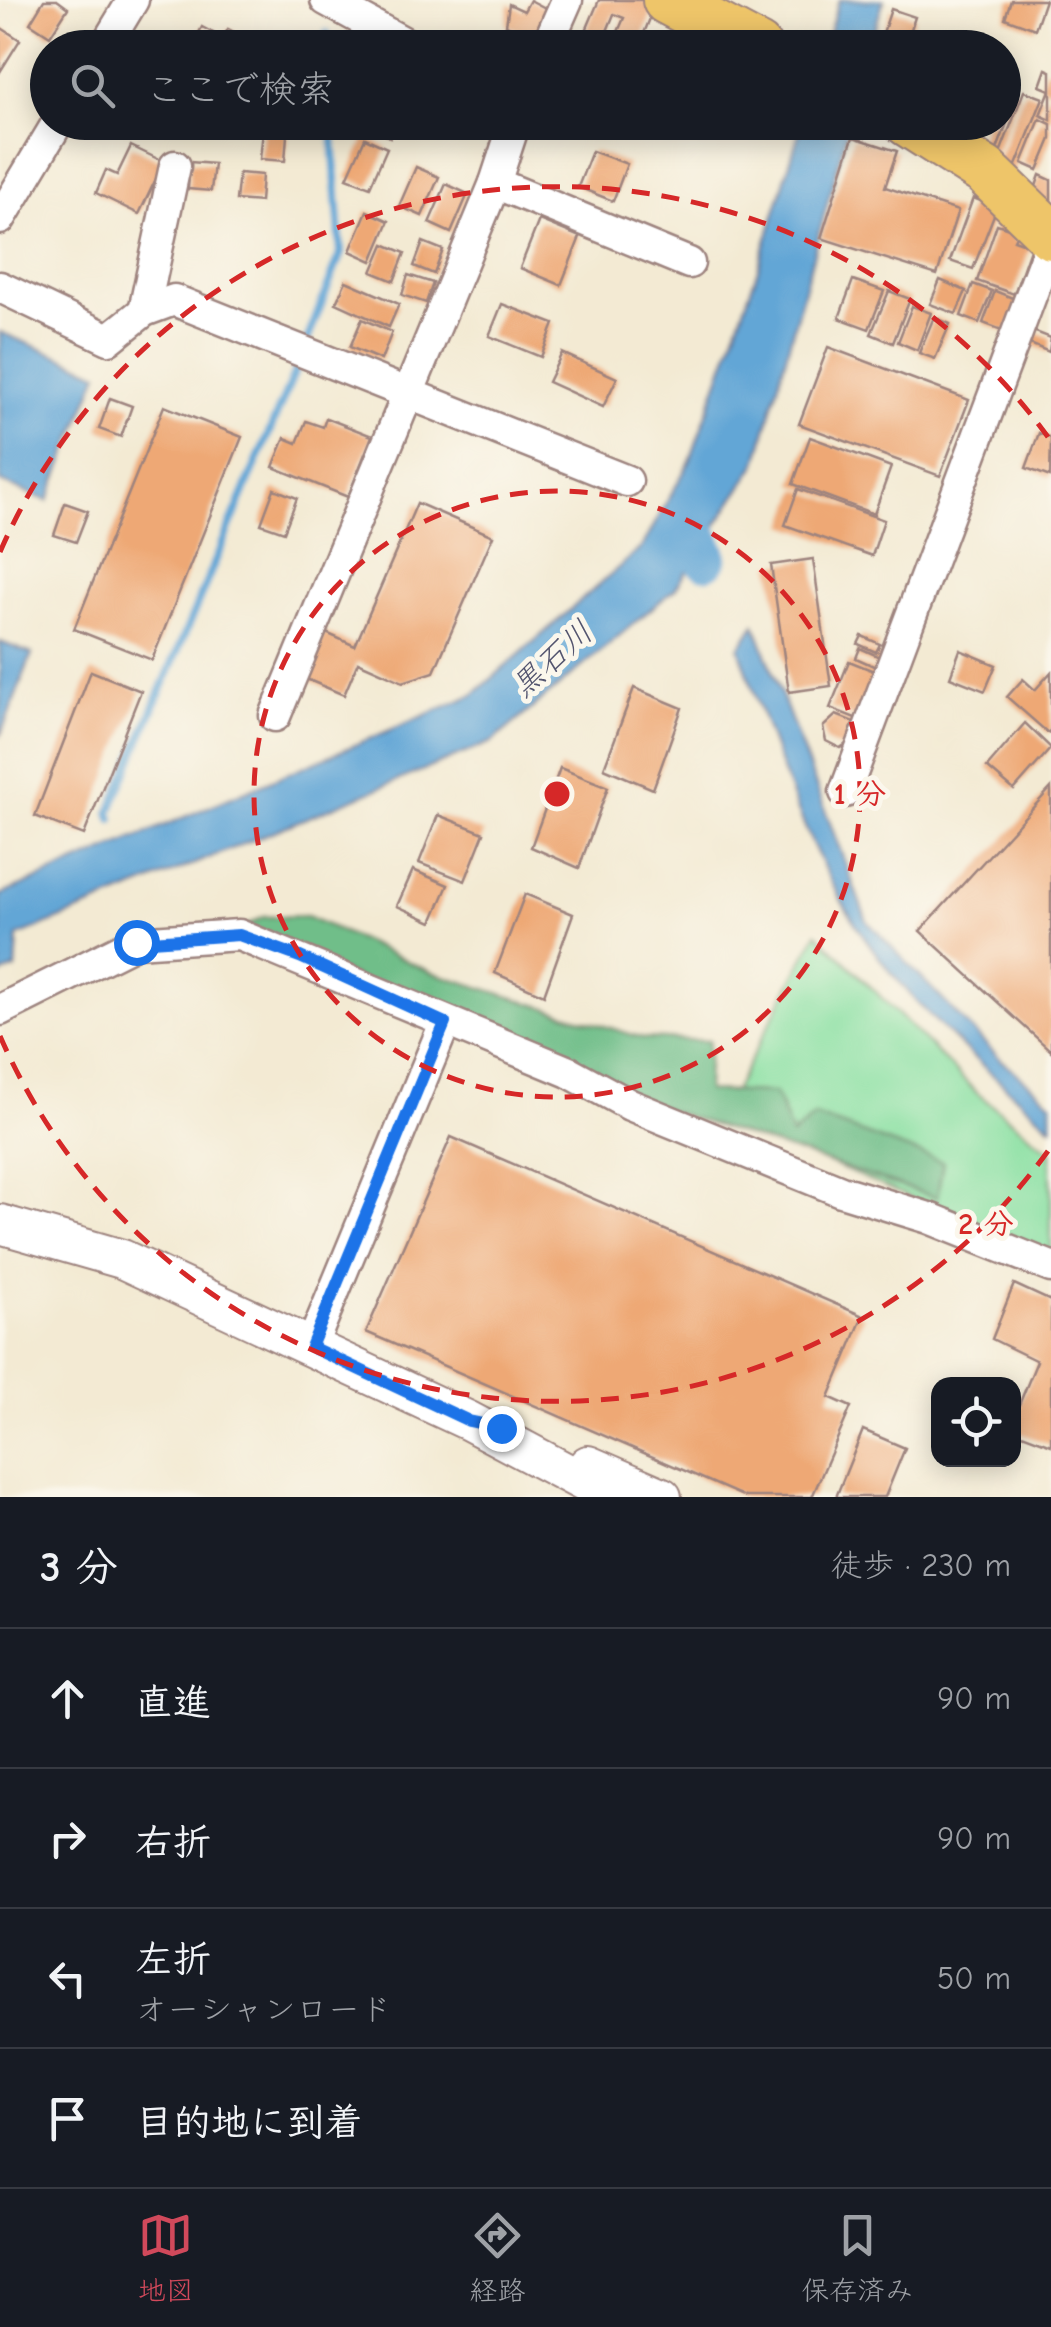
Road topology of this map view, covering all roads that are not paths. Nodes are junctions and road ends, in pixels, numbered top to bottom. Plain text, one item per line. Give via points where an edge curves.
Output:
1 (133, 0) edge
2 (326, 0) edge
3 (567, 0) edge
4 (667, 0) edge
5 (115, 30) edge
6 (381, 30) edge
7 (554, 30) edge
8 (724, 30) edge
9 (47, 140) edge
10 (508, 140) edge
11 (936, 140) edge
12 (176, 166) dead end
13 (494, 182) junction
14 (0, 219) edge
15 (1051, 238) edge
16 (690, 262) dead end
17 (0, 287) edge
18 (144, 311) junction
19 (408, 394) junction
20 (627, 481) dead end
21 (275, 716) dead end
22 (844, 792) dead end
23 (6, 992) edge
24 (445, 1023) junction
25 (0, 1224) edge
26 (1051, 1266) edge
27 (311, 1347) junction
28 (469, 1421) junction
29 (612, 1497) edge
30 (662, 1497) edge

1 - 5 street
2 - 6 street
3 - 7 street
4 - 8 main road
9 - 14 street
10 - 13 street
11 - 15 main road via 984,171
12 - 18 street
13 - 16 street
13 - 19 street
15 - 22 street
17 - 18 street via 109,339
18 - 19 street via 174,300
19 - 20 street
19 - 21 street
23 - 24 street via 136,942 239,935
24 - 26 street via 841,1191
24 - 27 street
25 - 27 street via 122,1259
27 - 28 street
28 - 29 street
28 - 30 street via 501,1428

